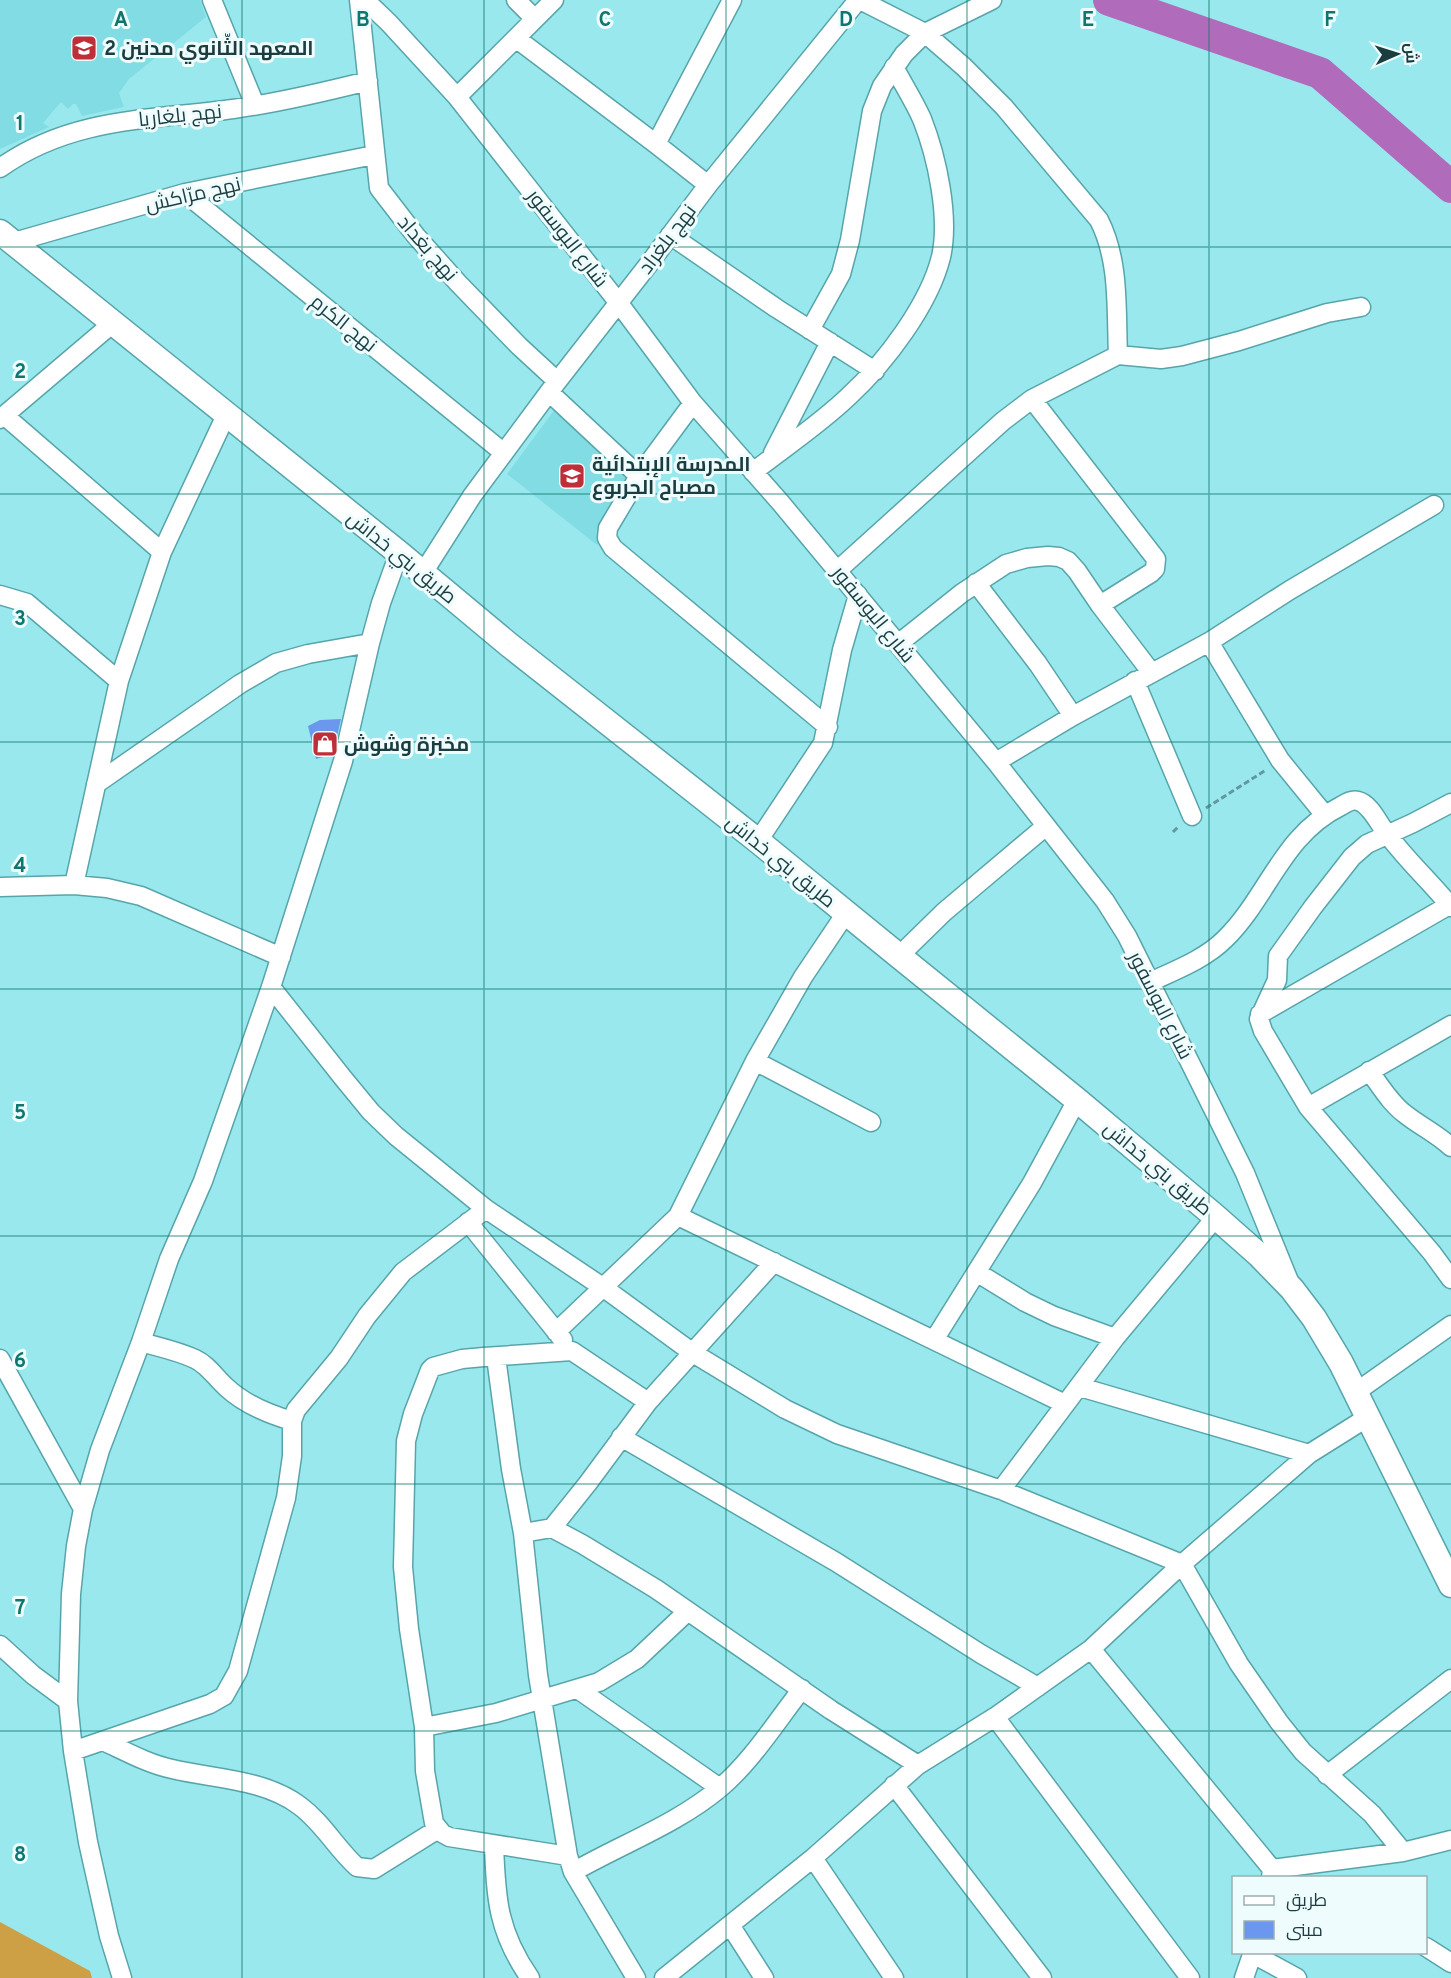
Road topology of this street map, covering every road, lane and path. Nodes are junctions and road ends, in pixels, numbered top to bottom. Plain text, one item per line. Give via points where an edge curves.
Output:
1 (212, 0) edge
2 (359, 0) edge
3 (365, 0) edge
4 (516, 0) edge
5 (554, 0) edge
6 (732, 0) edge
7 (859, 0) edge
8 (992, 0) edge
9 (535, 19) junction
10 (925, 33) junction
11 (517, 39) junction
12 (894, 67) junction
13 (368, 81) junction
14 (457, 97) junction
15 (255, 105) junction
16 (656, 144) junction
17 (374, 155) junction
18 (0, 168) edge
19 (708, 185) junction
20 (185, 193) junction
21 (670, 235) junction
22 (7, 237) edge
23 (618, 302) junction
24 (1360, 307) dead end
25 (113, 323) junction
26 (810, 330) junction
27 (830, 342) junction
28 (1118, 355) junction
29 (875, 371) junction
30 (553, 386) junction
31 (1032, 399) junction
32 (693, 403) junction
33 (226, 415) junction
34 (2, 417) edge
35 (504, 453) junction
36 (770, 459) junction
37 (753, 472) junction
38 (639, 476) junction
39 (1434, 505) dead end
40 (162, 552) junction
41 (399, 553) junction
42 (838, 570) junction
43 (423, 573) junction
44 (976, 583) junction
45 (0, 595) edge
46 (858, 595) junction
47 (1101, 605) junction
48 (1209, 642) junction
49 (370, 643) junction
50 (898, 644) junction
51 (1143, 676) junction
52 (119, 681) junction
53 (1073, 716) junction
54 (828, 728) junction
55 (1280, 760) junction
56 (996, 762) junction
57 (96, 784) junction
58 (1451, 802) edge
59 (1324, 814) junction
60 (1192, 816) junction
61 (1046, 826) junction
62 (1173, 832) dead end
63 (1387, 834) junction
64 (758, 841) junction
65 (74, 885) junction
66 (0, 887) edge
67 (1450, 905) edge
68 (846, 913) junction
69 (899, 956) junction
70 (281, 957) junction
71 (1150, 982) junction
72 (271, 987) junction
73 (1260, 1014) junction
74 (1451, 1025) edge
75 (755, 1061) junction
76 (1369, 1071) junction
77 (1077, 1101) junction
78 (1308, 1107) junction
79 (871, 1122) dead end
80 (1451, 1147) edge
81 (486, 1209) junction
82 (678, 1216) junction
83 (1216, 1216) junction
84 (468, 1222) junction
85 (774, 1262) junction
86 (978, 1273) junction
87 (1451, 1279) edge
88 (604, 1288) junction
89 (1292, 1289) junction
90 (1451, 1325) edge
91 (556, 1332) junction
92 (1115, 1338) junction
93 (934, 1340) junction
94 (141, 1342) junction
95 (572, 1352) junction
96 (693, 1353) junction
97 (496, 1357) junction
98 (0, 1359) edge
99 (1080, 1387) junction
100 (1356, 1392) junction
101 (648, 1402) junction
102 (1065, 1404) junction
103 (1368, 1418) junction
104 (292, 1421) junction
105 (621, 1437) junction
106 (1309, 1454) junction
107 (1001, 1490) junction
108 (83, 1509) junction
109 (552, 1528) junction
110 (523, 1533) junction
111 (1182, 1564) junction
112 (1451, 1585) edge
113 (687, 1612) junction
114 (0, 1645) edge
115 (1091, 1649) junction
116 (1451, 1679) edge
117 (1038, 1687) junction
118 (802, 1689) junction
119 (579, 1690) junction
120 (542, 1700) junction
121 (68, 1701) junction
122 (995, 1717) junction
123 (424, 1727) junction
124 (103, 1741) junction
125 (74, 1751) junction
126 (918, 1765) junction
127 (1327, 1775) junction
128 (894, 1785) junction
129 (720, 1788) junction
130 (438, 1829) junction
131 (1451, 1840) edge
132 (494, 1845) junction
133 (1402, 1852) junction
134 (813, 1858) junction
135 (571, 1864) junction
136 (1271, 1873) edge
137 (730, 1925) junction
138 (1427, 1948) edge
139 (1253, 1954) edge
140 (1255, 1954) edge
141 (1451, 1963) edge
142 (122, 1978) edge
143 (530, 1978) edge
144 (636, 1978) edge
145 (664, 1978) edge
146 (764, 1978) edge
147 (894, 1978) edge
148 (1042, 1978) edge
149 (1190, 1978) edge
150 (1244, 1978) edge
151 (1297, 1978) edge

1 - 15 street
2 - 13 street, نهج بغداد
3 - 14 street, شارع البوسفور
4 - 9 street
5 - 9 street
6 - 16 street
7 - 10 street
7 - 19 street, نهج بلغراد
8 - 10 street
9 - 11 street
10 - 12 street
10 - 28 street via 1004,107 1099,220 1112,258
11 - 14 street
11 - 16 street
12 - 26 street via 872,111 841,274
12 - 29 street via 914,102 930,143 944,221 941,256 930,287
13 - 15 street, نهج بلغاريا
13 - 17 street, نهج بغداد
14 - 23 street, شارع البوسفور
15 - 18 street, نهج بلغاريا via 78,130 42,143
16 - 19 street
17 - 20 street, نهج مرّاكش
17 - 30 street, نهج بغداد via 379,188 416,236
19 - 21 street, نهج بلغراد
20 - 22 street, نهج مرّاكش
20 - 35 street, نهج الكرم
21 - 23 street, نهج بلغراد
21 - 26 street
22 - 25 main road, طريق بني خداش
23 - 30 street, نهج بلغراد
23 - 32 street, شارع البوسفور
24 - 28 street via 1182,356 1161,359
25 - 33 main road, طريق بني خداش
25 - 34 street
26 - 27 street
27 - 29 street
27 - 36 street
28 - 31 street
29 - 36 street via 848,398
30 - 35 street, نهج بلغراد
30 - 38 street, نهج بغداد
31 - 42 street
31 - 47 street via 1156,559 1151,573
32 - 37 street, شارع البوسفور
32 - 38 street
33 - 40 street
33 - 41 main road, طريق بني خداش
34 - 40 street
35 - 43 street, نهج بلغراد via 447,532
36 - 37 street
37 - 42 street, شارع البوسفور
38 - 54 street via 608,528 609,543
39 - 48 street
40 - 52 street
41 - 43 main road, طريق بني خداش
41 - 49 street
42 - 46 street, شارع البوسفور
43 - 64 main road, طريق بني خداش
44 - 47 street via 1015,560 1059,557 1077,570
44 - 50 street
44 - 53 street
45 - 52 street via 27,603
46 - 50 street, شارع البوسفور
46 - 54 street via 842,650
47 - 51 street
48 - 51 street
48 - 55 street
49 - 57 street via 276,663
49 - 70 street via 343,761
50 - 56 street, شارع البوسفور
51 - 53 street
51 - 60 street
52 - 57 street
53 - 56 street
54 - 64 street via 819,752
55 - 59 street
55 - 60 path
56 - 61 street, شارع البوسفور
57 - 65 street
58 - 63 street
59 - 63 street via 1350,801 1359,801
59 - 71 street via 1288,851 1227,938 1202,957
60 - 62 path
61 - 69 street via 944,912
61 - 71 street, شارع البوسفور via 1105,901
63 - 67 street
63 - 73 street via 1360,849 1288,941 1277,960 1277,980
64 - 68 main road, طريق بني خداش
65 - 66 street
65 - 70 street via 141,896
67 - 73 street
68 - 69 main road, طريق بني خداش
68 - 75 street via 803,977
69 - 77 main road, طريق بني خداش
70 - 72 street
71 - 89 street, شارع البوسفور via 1245,1173
72 - 81 street via 371,1112
72 - 94 street
73 - 78 street via 1263,1030
74 - 76 street
75 - 79 street
75 - 82 street
76 - 78 street
76 - 80 street via 1396,1107
77 - 83 main road, طريق بني خداش
77 - 86 street
78 - 87 street
81 - 84 street
81 - 88 street
82 - 85 street
82 - 88 street
83 - 89 main road, طريق بني خداش
83 - 92 street
84 - 91 street
84 - 104 street via 403,1272 296,1410
85 - 93 street
85 - 96 street
86 - 92 street via 1054,1316
86 - 93 street
88 - 91 street
88 - 96 street
89 - 100 main road, طريق بني خداش via 1314,1318
90 - 100 street
91 - 95 street
92 - 99 street
93 - 102 street
94 - 104 street via 195,1359 242,1400
94 - 108 street via 100,1450
95 - 97 street
95 - 101 street
96 - 101 street
96 - 107 street via 785,1409 837,1434
97 - 110 street
97 - 123 street via 462,1359 433,1367 406,1441 403,1567 408,1629
98 - 108 street
99 - 102 street
99 - 106 street
100 - 103 main road, طريق بني خداش
101 - 105 street
102 - 107 street
103 - 106 street
103 - 112 main road, طريق بني خداش
104 - 124 street via 286,1498 231,1685 224,1696 210,1704
105 - 109 street
105 - 117 street via 836,1562
106 - 111 street
107 - 111 street
108 - 121 street via 71,1594
109 - 110 street
109 - 113 street via 656,1589
110 - 120 street
111 - 115 street
111 - 127 street via 1256,1690 1303,1752
113 - 118 street
113 - 119 street via 637,1659
114 - 121 street
115 - 117 street
115 - 136 street
116 - 127 street
117 - 122 street
118 - 126 street
118 - 129 street
119 - 120 street
119 - 129 street
120 - 123 street
120 - 135 street
121 - 125 street
122 - 126 street
122 - 149 street
123 - 130 street via 425,1772
124 - 125 street
124 - 130 street via 169,1769 241,1782 285,1796 320,1823 357,1867 374,1869
125 - 142 street via 88,1842
126 - 128 street
127 - 133 street via 1372,1814
128 - 134 street
128 - 148 street
129 - 135 street via 682,1814
130 - 132 street via 449,1837
131 - 133 street
132 - 135 street
132 - 143 street via 500,1915 510,1947
133 - 136 street
134 - 137 street
134 - 147 street
135 - 144 street
137 - 145 street
137 - 146 street
138 - 141 street
139 - 150 street
140 - 151 street

